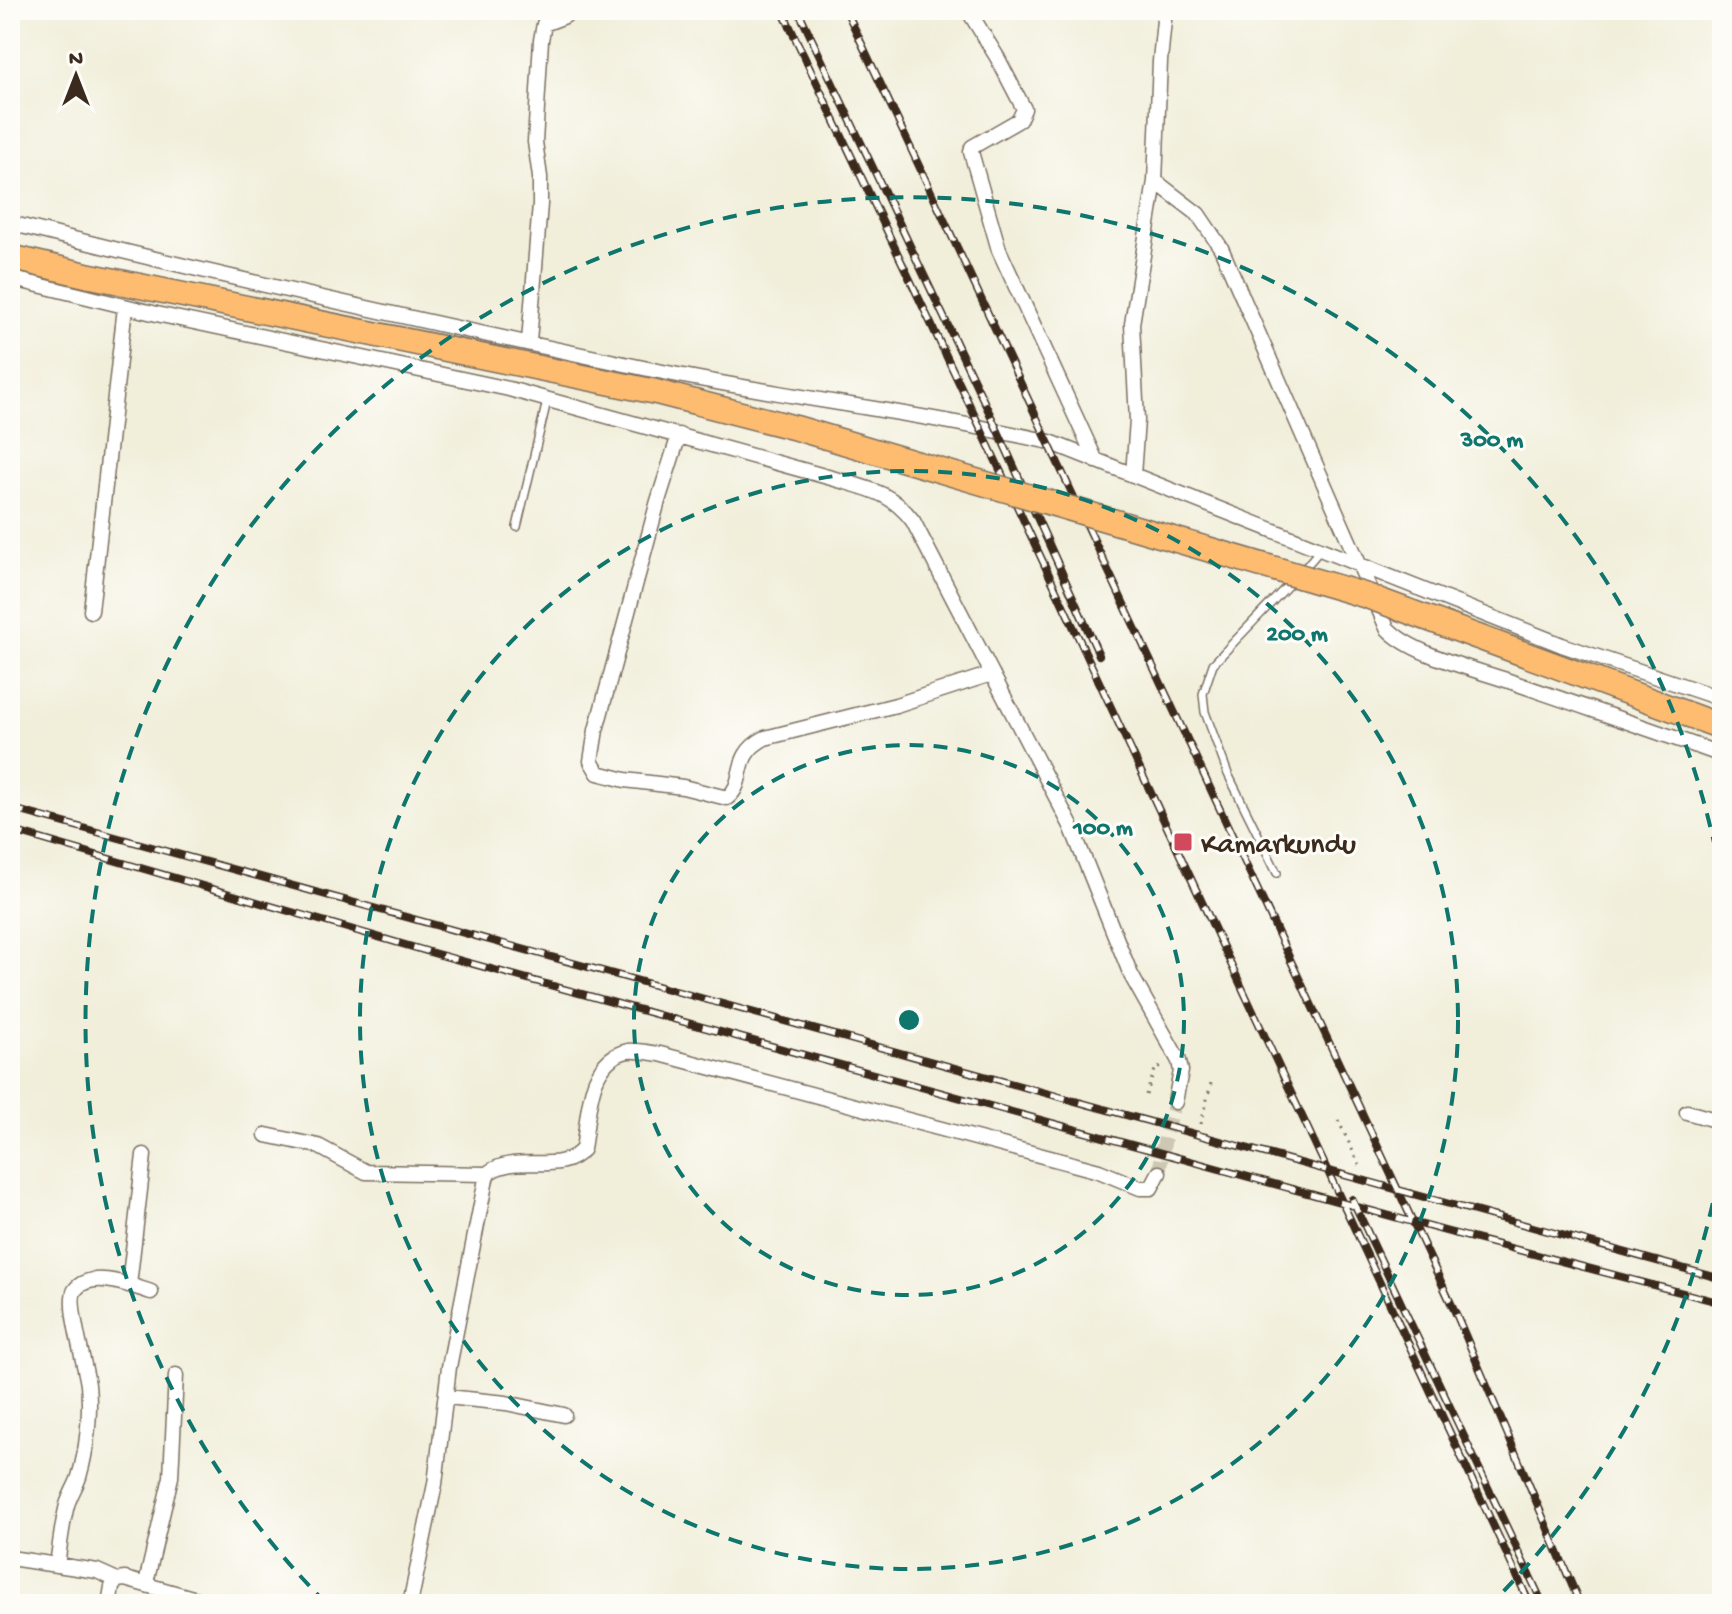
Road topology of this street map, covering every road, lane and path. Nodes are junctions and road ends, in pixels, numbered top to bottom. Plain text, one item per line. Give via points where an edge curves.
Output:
1 (568, 10) edge
2 (968, 10) edge
3 (1165, 10) edge
4 (1155, 181) junction
5 (10, 223) edge
6 (10, 257) edge
7 (10, 278) edge
8 (125, 307) junction
9 (529, 342) junction
10 (547, 399) junction
11 (679, 435) junction
12 (1096, 461) junction
13 (1133, 475) junction
14 (517, 527) dead end
15 (1321, 549) junction
16 (1361, 565) junction
17 (91, 611) dead end
18 (991, 674) junction
19 (1722, 699) edge
20 (1722, 727) edge
21 (1722, 755) edge
22 (1277, 873) dead end
23 (1170, 1070) dead end
24 (1212, 1079) dead end
25 (1146, 1095) dead end
26 (1175, 1102) tunnel mouth
27 (1687, 1112) dead end
28 (1338, 1120) dead end
29 (1722, 1122) edge
30 (1201, 1124) dead end
31 (266, 1135) dead end
32 (144, 1155) dead end
33 (1361, 1168) dead end
34 (1159, 1173) dead end
35 (487, 1174) junction
36 (129, 1285) junction
37 (151, 1292) dead end
38 (176, 1375) dead end
39 (447, 1397) junction
40 (564, 1415) dead end
41 (10, 1558) edge
42 (57, 1565) junction
43 (117, 1580) junction
44 (146, 1583) junction
45 (109, 1604) edge
46 (214, 1604) edge
47 (410, 1604) edge

1 - 9 street via 544,24 541,40 535,142 540,204
2 - 12 street via 1024,109 1019,120 972,147 986,207 999,250
3 - 4 street
4 - 13 street via 1132,324 1137,420
4 - 16 street via 1198,214 1221,248
5 - 9 street via 329,301
6 - 20 main road, bridge via 656,392 770,421 1367,596
7 - 8 street
8 - 10 street
8 - 17 street
9 - 12 street via 636,367 998,431 1050,442
10 - 11 street
10 - 14 lane
11 - 18 street via 883,494 900,504
11 - 18 street via 596,730 591,761 598,773 727,798 734,793 745,752 765,738
12 - 13 street
13 - 15 street
15 - 16 street
15 - 22 lane via 1213,664 1203,694 1228,774
16 - 19 street via 1562,645
16 - 21 street via 1387,628 1406,644
18 - 26 street via 1071,826 1131,975 1179,1061
23 - 25 path via 1156,1067
24 - 30 path
27 - 29 street
28 - 33 path
31 - 35 street via 318,1146 366,1172
32 - 36 street
34 - 35 street via 1151,1188 1140,1188 1099,1171 631,1050 614,1055 601,1067 583,1149 576,1157 504,1164
35 - 39 street
36 - 37 street
36 - 42 street via 98,1280 74,1292 88,1411
38 - 44 street via 171,1477
39 - 40 street
39 - 47 street
41 - 42 street
42 - 43 street
43 - 44 street
43 - 45 street
44 - 46 street

